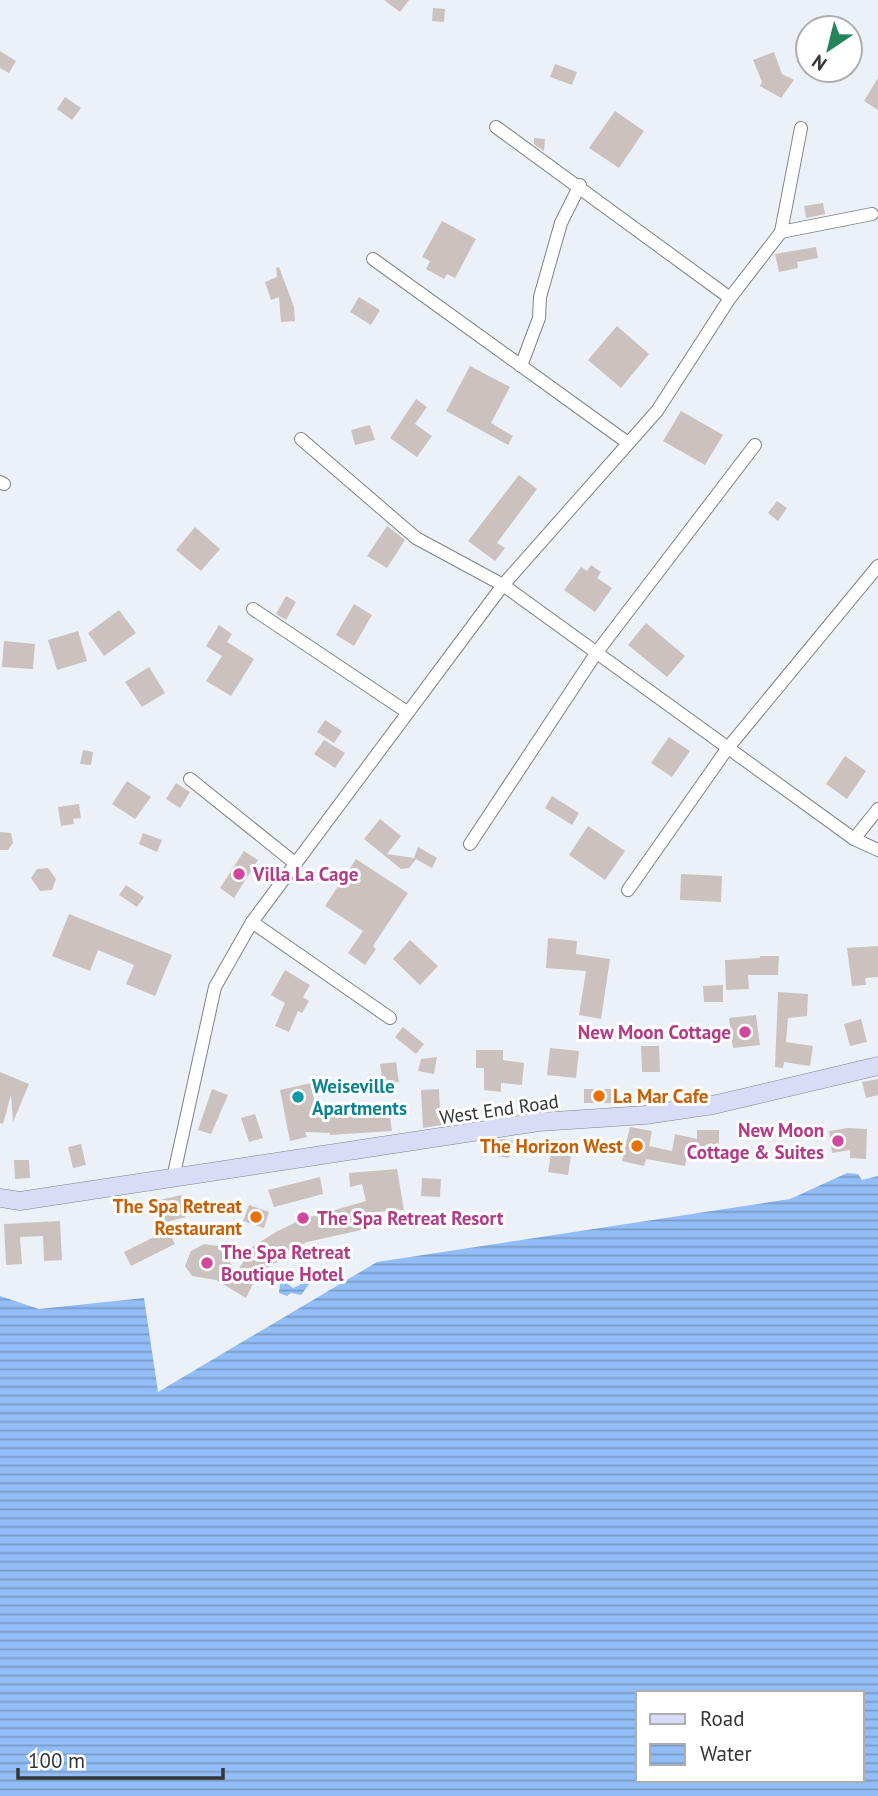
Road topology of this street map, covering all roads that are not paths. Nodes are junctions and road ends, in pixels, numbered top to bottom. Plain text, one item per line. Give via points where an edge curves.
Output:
1 (496, 127) dead end
2 (801, 128) dead end
3 (580, 185) junction
4 (872, 214) dead end
5 (781, 233) junction
6 (373, 259) dead end
7 (730, 298) junction
8 (521, 366) junction
9 (301, 439) dead end
10 (628, 443) junction
11 (755, 444) dead end
12 (878, 566) edge
13 (503, 585) junction
14 (253, 608) dead end
15 (597, 652) junction
16 (407, 712) junction
17 (727, 749) junction
18 (190, 779) dead end
19 (878, 809) edge
20 (854, 839) junction
21 (470, 844) dead end
22 (878, 850) edge
23 (296, 864) junction
24 (628, 890) dead end
25 (252, 922) junction
26 (390, 1018) dead end
27 (878, 1066) edge
28 (173, 1178) junction
29 (0, 1198) edge

1 - 3 street
2 - 5 street
3 - 7 street
3 - 8 street via 561,223 540,297 539,318
4 - 5 street
5 - 7 street
6 - 8 street
7 - 10 street via 657,411
8 - 10 street
9 - 13 street via 416,538
10 - 13 street
11 - 15 street
12 - 17 street
13 - 15 street
13 - 16 street
14 - 16 street
15 - 17 street
15 - 21 street
16 - 23 street
17 - 20 street
17 - 24 street
18 - 23 street
19 - 20 street
20 - 22 street
23 - 25 street
25 - 26 street
25 - 28 street via 215,987
27 - 28 main road, West End Road via 713,1105 539,1122
28 - 29 main road, West End Road via 20,1201

